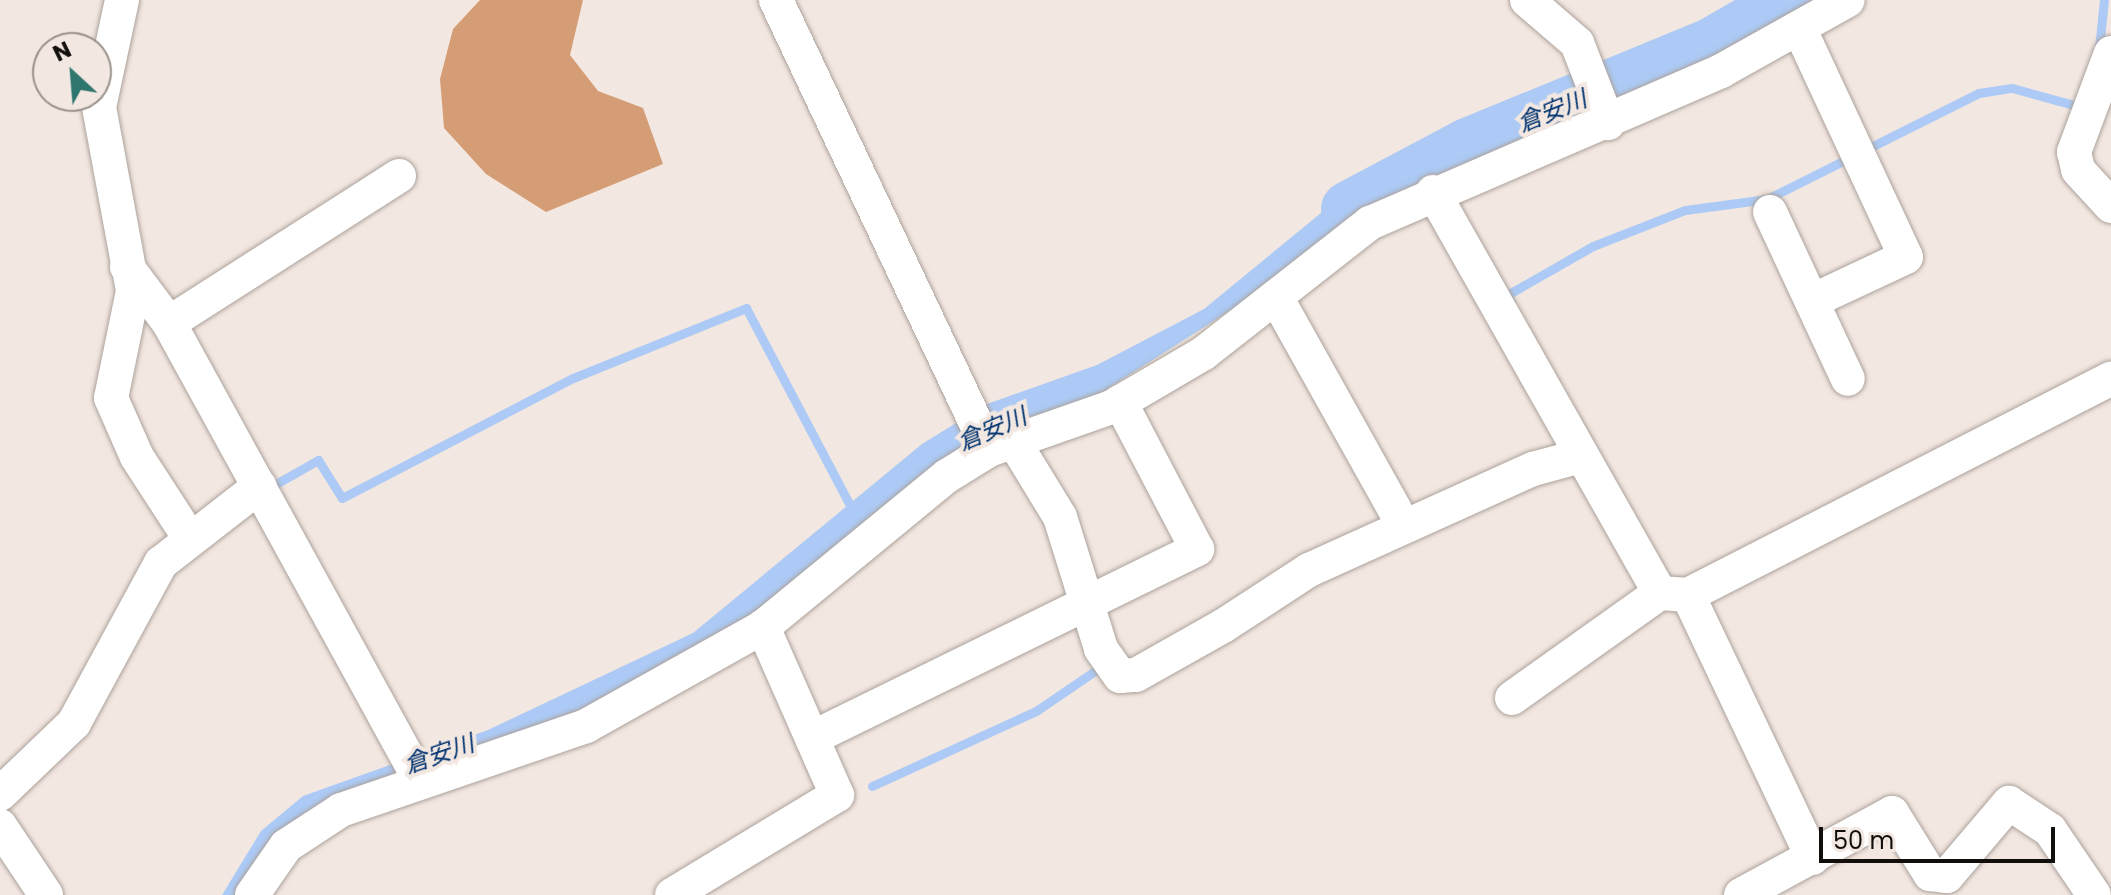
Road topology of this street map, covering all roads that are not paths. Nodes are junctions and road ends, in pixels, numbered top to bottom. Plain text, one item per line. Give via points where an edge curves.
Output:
1 (122, 0) edge
2 (776, 0) edge
3 (1527, 0) edge
4 (1848, 0) edge
5 (1801, 32) junction
6 (2111, 53) edge
7 (1601, 105) junction
8 (399, 176) dead end
9 (1433, 192) junction
10 (2111, 206) edge
11 (1770, 212) dead end
12 (127, 267) junction
13 (1276, 297) junction
14 (1812, 301) junction
15 (169, 323) junction
16 (1848, 379) dead end
17 (2111, 379) edge
18 (1120, 402) junction
19 (989, 436) junction
20 (1579, 451) junction
21 (263, 490) junction
22 (1395, 510) dead end
23 (189, 537) junction
24 (1674, 594) junction
25 (1088, 601) junction
26 (763, 627) junction
27 (1512, 698) dead end
28 (812, 738) junction
29 (416, 771) junction
30 (0, 794) edge
31 (0, 826) edge
32 (1813, 858) junction
33 (2111, 890) edge
34 (46, 895) edge
35 (252, 895) edge
36 (672, 895) edge
37 (1741, 895) edge
38 (2094, 895) edge
39 (2101, 895) edge

1 - 12 street via 99,107
2 - 19 street
3 - 7 street via 1577,43
4 - 5 street
5 - 7 street
5 - 14 street via 1906,257
6 - 10 street via 2074,152 2078,170
7 - 9 street
8 - 15 street
9 - 13 street via 1370,223
9 - 20 street
11 - 14 street
12 - 15 street
12 - 23 street via 133,291 111,398 137,457
13 - 18 street via 1204,353
13 - 22 street
14 - 16 street
15 - 21 street
17 - 24 street
18 - 19 street
18 - 25 street via 1197,549
19 - 25 street via 1060,517
19 - 26 street
20 - 24 street
20 - 25 street via 1309,570 1136,675 1120,676 1109,663
21 - 23 street
21 - 29 street
23 - 30 street via 161,563 74,723
24 - 27 street
24 - 32 street
25 - 28 street
26 - 28 street
26 - 29 street via 586,726
28 - 36 street via 837,795
29 - 35 street via 312,826 286,846
31 - 34 street
32 - 37 street
32 - 38 street via 1892,813 1930,874 1947,876 2009,803 2050,830
33 - 39 street

